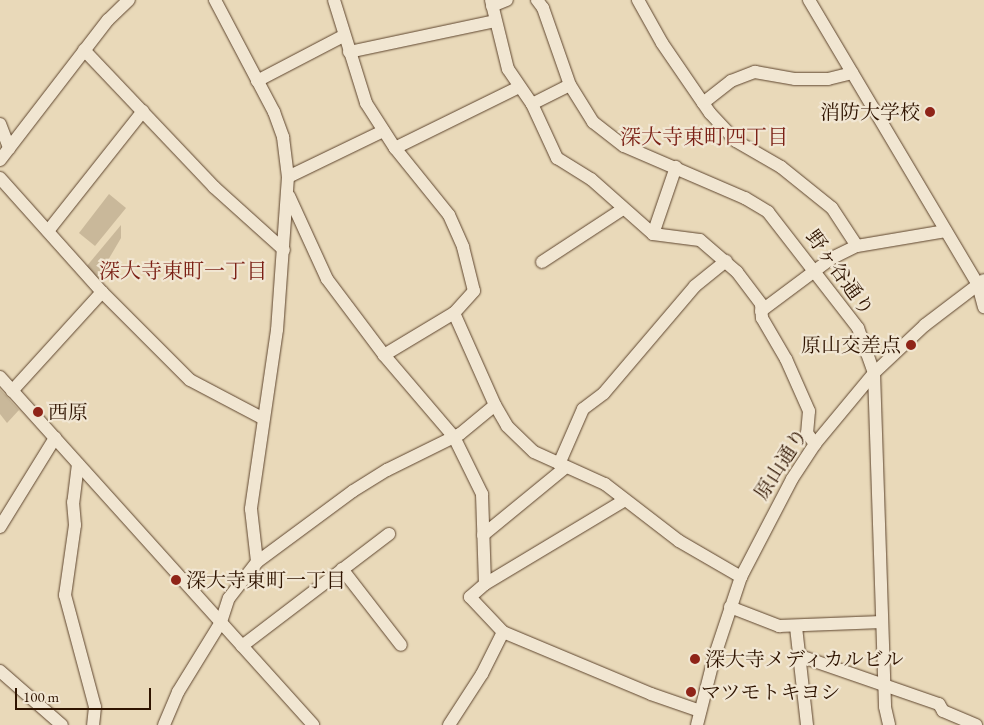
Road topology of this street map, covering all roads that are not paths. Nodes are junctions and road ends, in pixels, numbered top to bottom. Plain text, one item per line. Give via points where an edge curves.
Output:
1 (129, 0) edge
2 (215, 0) edge
3 (334, 0) edge
4 (507, 0) edge
5 (537, 0) edge
6 (638, 0) edge
7 (809, 0) edge
8 (491, 3) edge
9 (495, 22) junction
10 (344, 36) junction
11 (84, 50) junction
12 (349, 52) junction
13 (852, 73) junction
14 (258, 81) junction
15 (570, 85) junction
16 (519, 87) junction
17 (703, 103) junction
18 (532, 104) junction
19 (142, 111) junction
20 (0, 124) edge
21 (383, 131) junction
22 (9, 148) junction
23 (395, 148) junction
24 (0, 160) edge
25 (676, 168) junction
26 (288, 177) junction
27 (0, 178) edge
28 (288, 194) junction
29 (623, 209) junction
30 (48, 231) junction
31 (946, 232) junction
32 (654, 234) junction
33 (857, 246) junction
34 (284, 250) junction
35 (726, 261) junction
36 (542, 262) dead end
37 (814, 271) junction
38 (981, 282) edge
39 (102, 292) junction
40 (984, 306) edge
41 (761, 311) junction
42 (454, 312) junction
43 (384, 354) junction
44 (874, 373) junction
45 (0, 377) edge
46 (12, 391) junction
47 (495, 405) junction
48 (262, 418) junction
49 (454, 436) junction
50 (54, 438) junction
51 (815, 444) junction
52 (78, 464) junction
53 (562, 465) junction
54 (625, 500) junction
55 (0, 527) edge
56 (389, 534) dead end
57 (483, 534) junction
58 (257, 562) junction
59 (342, 569) junction
60 (741, 577) junction
61 (485, 584) junction
62 (730, 607) junction
63 (221, 622) junction
64 (882, 622) junction
65 (796, 627) junction
66 (503, 632) junction
67 (401, 645) dead end
68 (242, 646) junction
69 (800, 656) junction
70 (0, 671) edge
71 (884, 685) junction
72 (700, 710) junction
73 (452, 724) edge
74 (62, 725) edge
75 (93, 725) edge
76 (164, 725) edge
77 (313, 725) edge
78 (697, 725) edge
79 (807, 725) edge
80 (889, 725) edge
81 (976, 725) edge

1 - 11 street
2 - 14 street
3 - 10 street
4 - 8 street
5 - 15 street, 野ヶ谷通り via 543,8
6 - 17 street via 655,32
7 - 13 street
8 - 9 street
9 - 12 street
9 - 16 street via 508,69
10 - 12 street
10 - 14 street
11 - 19 street
11 - 22 street
12 - 21 street via 366,103
13 - 17 street via 828,79 746,73
13 - 31 street
14 - 26 street via 283,137
15 - 18 street
15 - 25 street, 野ヶ谷通り via 588,116 600,128 624,146
16 - 18 street
16 - 23 street
17 - 33 street via 736,141 781,167 832,208
18 - 29 street via 557,158 591,179
19 - 30 street
19 - 34 street via 214,187
20 - 22 street
21 - 23 street
21 - 26 street
22 - 24 street
23 - 42 street via 449,215 463,247 474,291
25 - 32 street
25 - 37 street, 野ヶ谷通り via 745,198 768,212
26 - 28 street
27 - 30 street
28 - 34 street
28 - 43 street via 321,270
29 - 32 street
29 - 36 street
30 - 39 street
31 - 33 street
31 - 38 street
32 - 35 street via 700,240
33 - 37 street
34 - 48 street via 278,330
35 - 41 street via 750,289
35 - 53 street via 695,286 604,393 583,409
37 - 41 street
37 - 44 street, 野ヶ谷通り via 858,328
38 - 40 street
38 - 44 street, 原山通り via 925,325
39 - 46 street
39 - 48 street via 190,380
41 - 51 street via 809,411 807,433
42 - 43 street
42 - 47 street
43 - 49 street
44 - 51 street, 原山通り
44 - 64 street, 野ヶ谷通り
45 - 46 street
46 - 50 street
47 - 49 street
47 - 53 street via 508,426 534,452
48 - 58 street via 251,509
49 - 57 street via 482,494
49 - 58 street via 374,478
50 - 52 street
50 - 55 street
51 - 60 street, 原山通り via 770,516
52 - 63 street
52 - 75 street via 73,502 75,525 65,595 95,707
53 - 54 street via 604,484
53 - 57 street
54 - 60 street via 679,541
54 - 61 street
56 - 59 street
57 - 61 street
58 - 63 street via 229,598
59 - 67 street
59 - 68 street
60 - 62 street, 原山通り
61 - 66 street via 470,597
62 - 65 street via 780,626
62 - 72 street, 原山通り
63 - 68 street
63 - 76 street via 178,692
64 - 65 street
64 - 71 street, 野ヶ谷通り
65 - 69 street
66 - 72 street via 650,694
66 - 73 street
68 - 77 street
69 - 71 street
69 - 79 street
70 - 74 street
71 - 80 street, 野ヶ谷通り
71 - 81 street via 939,704 943,711
72 - 78 street, 原山通り

